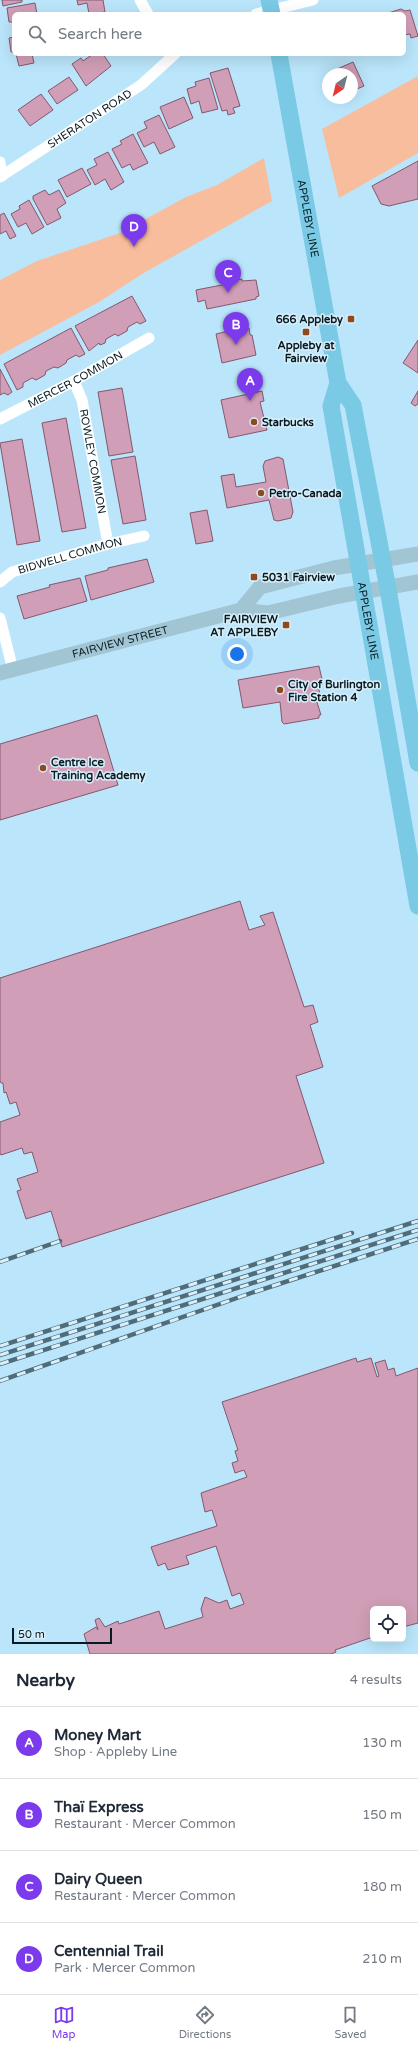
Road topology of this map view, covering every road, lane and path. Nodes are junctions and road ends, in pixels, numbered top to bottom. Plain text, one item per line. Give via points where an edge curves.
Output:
1 (140, 0) edge
2 (314, 0) edge
3 (267, 9) edge
4 (147, 12) edge
5 (173, 56) edge
6 (279, 56) edge
7 (0, 162) edge
8 (1, 177) edge
9 (149, 338) dead end
10 (74, 380) junction
11 (338, 383) junction
12 (0, 419) edge
13 (144, 536) dead end
14 (108, 544) junction
15 (418, 554) edge
16 (383, 561) junction
17 (358, 564) junction
18 (0, 582) edge
19 (418, 582) edge
20 (388, 589) junction
21 (363, 593) junction
22 (241, 610) junction
23 (0, 618) edge
24 (6, 672) edge
25 (418, 763) edge
26 (418, 906) edge

1 - 4 street
2 - 3 street
5 - 8 street, SHERATON ROAD via 141,85
6 - 11 main road, APPLEBY LINE
7 - 8 street
9 - 10 street, MERCER COMMON
10 - 12 street, MERCER COMMON
10 - 14 street, ROWLEY COMMON via 82,400
11 - 16 main road, APPLEBY LINE via 353,405
11 - 17 main road, APPLEBY LINE via 331,406
13 - 14 street, BIDWELL COMMON
14 - 18 street, BIDWELL COMMON via 12,572
15 - 16 street
16 - 17 street
16 - 20 main road, APPLEBY LINE
17 - 21 main road, APPLEBY LINE
17 - 22 street via 260,587
19 - 20 street, FAIRVIEW STREET
20 - 21 street, FAIRVIEW STREET
20 - 25 main road, APPLEBY LINE
21 - 22 street, FAIRVIEW STREET via 268,613
21 - 26 main road, APPLEBY LINE
22 - 24 street, FAIRVIEW STREET
23 - 24 street

